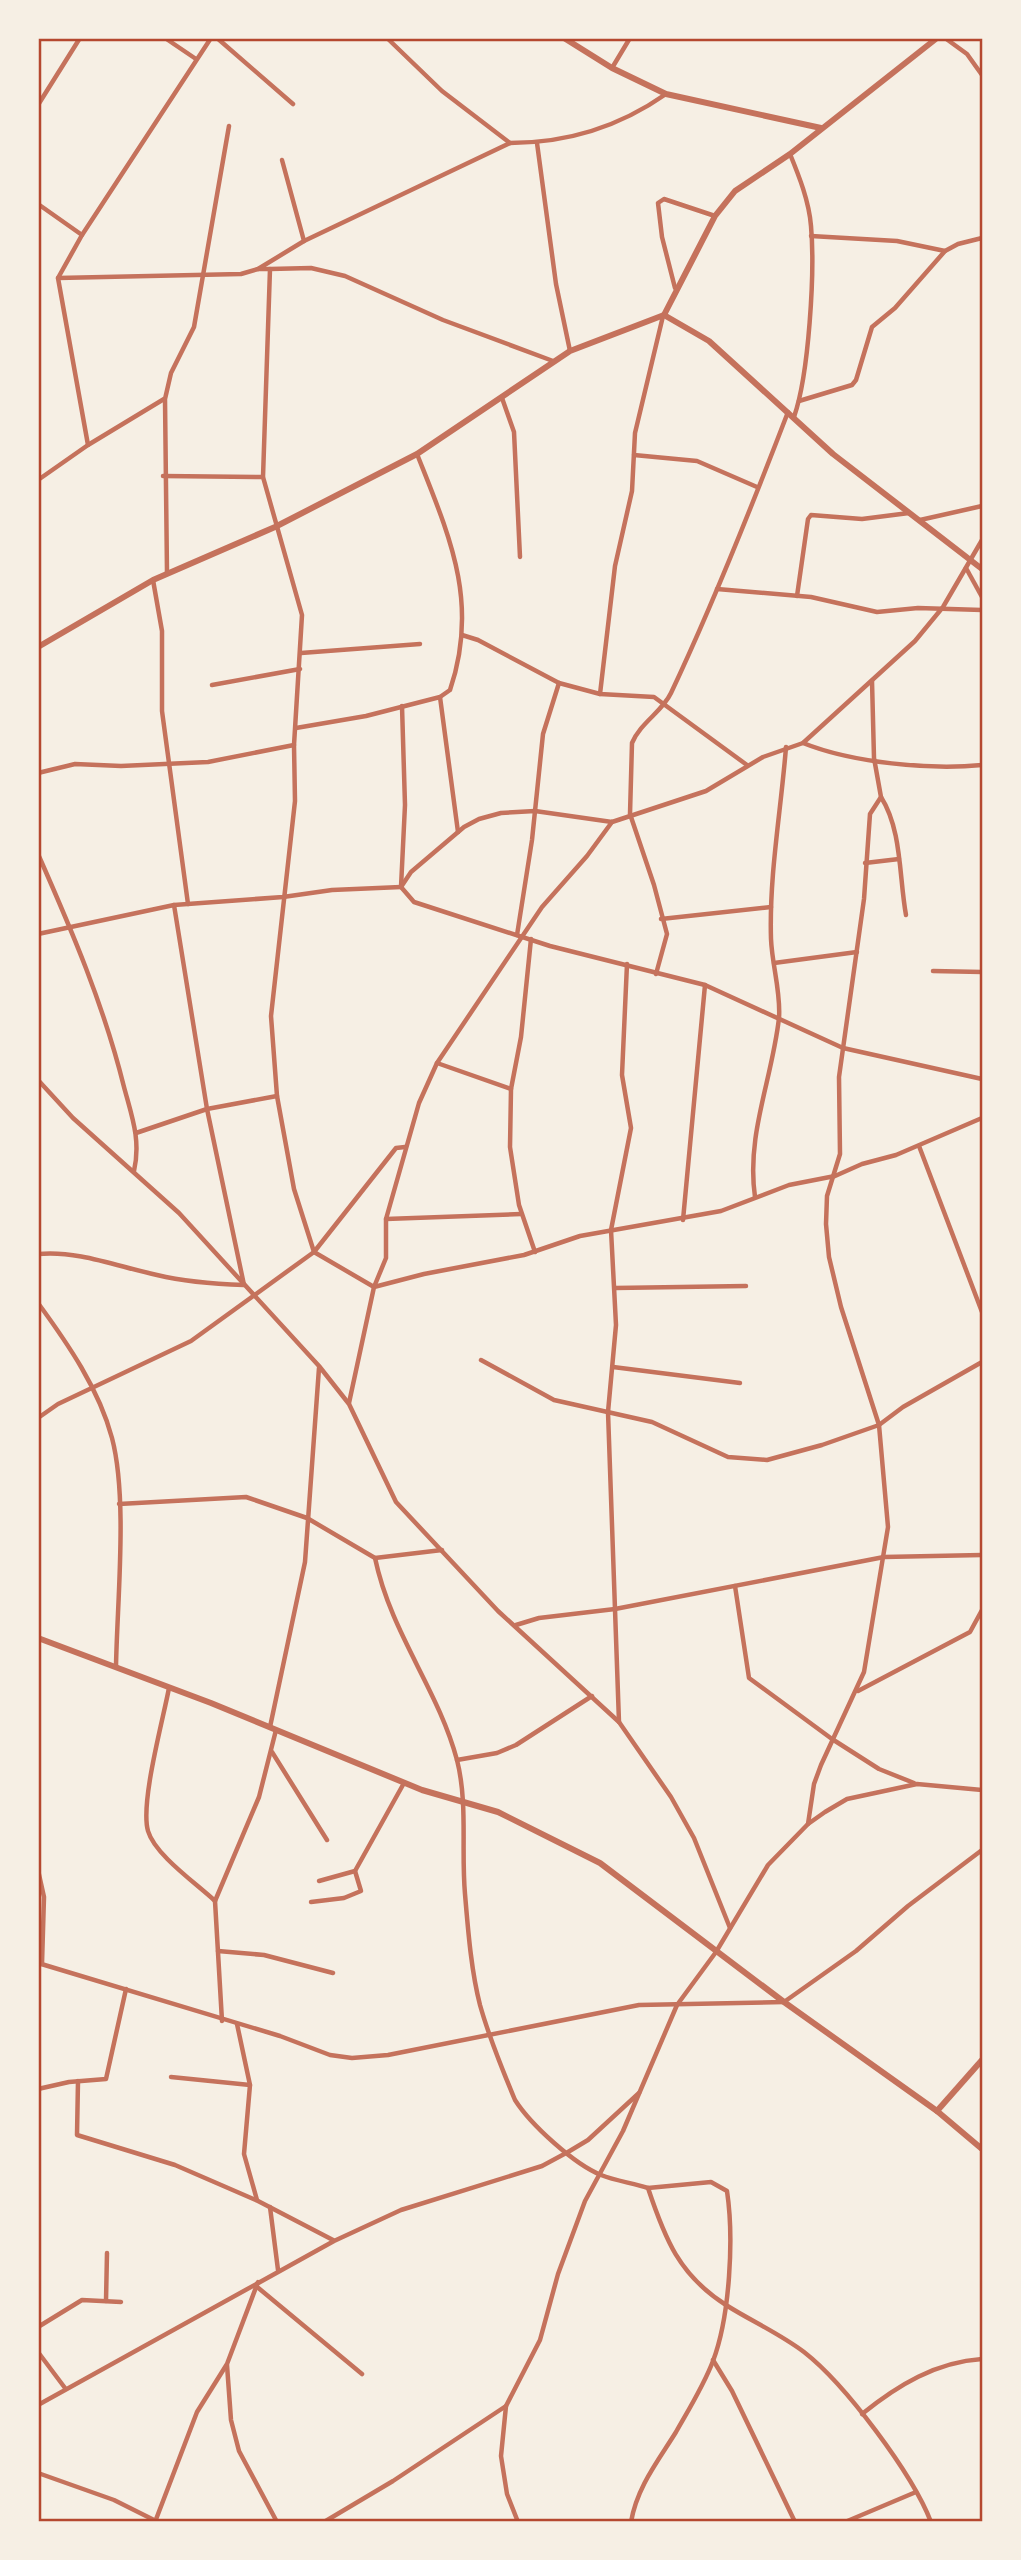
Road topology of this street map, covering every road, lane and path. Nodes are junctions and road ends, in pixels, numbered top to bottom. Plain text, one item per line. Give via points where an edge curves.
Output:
1 (80, 38) edge
2 (165, 38) edge
3 (211, 38) edge
4 (217, 38) edge
5 (387, 38) edge
6 (564, 38) edge
7 (630, 38) edge
8 (937, 38) edge
9 (945, 38) edge
10 (196, 59) junction
11 (612, 68) junction
12 (982, 75) edge
13 (666, 94) junction
14 (293, 104) dead end
15 (38, 105) edge
16 (229, 126) dead end
17 (821, 128) junction
18 (510, 143) junction
19 (537, 143) junction
20 (790, 154) junction
21 (282, 160) dead end
22 (38, 204) edge
23 (715, 216) junction
24 (82, 235) junction
25 (811, 236) junction
26 (982, 238) edge
27 (304, 241) junction
28 (945, 251) junction
29 (258, 268) junction
30 (270, 269) junction
31 (201, 275) junction
32 (58, 278) junction
33 (675, 288) junction
34 (664, 315) junction
35 (570, 351) junction
36 (552, 361) junction
37 (502, 398) junction
38 (165, 399) junction
39 (799, 401) junction
40 (791, 414) junction
41 (88, 444) junction
42 (417, 454) junction
43 (634, 455) junction
44 (163, 476) junction
45 (263, 477) junction
46 (38, 480) edge
47 (757, 487) junction
48 (982, 506) edge
49 (911, 513) junction
50 (919, 521) junction
51 (275, 527) junction
52 (982, 540) edge
53 (520, 557) dead end
54 (971, 561) junction
55 (966, 568) junction
56 (982, 569) edge
57 (167, 573) junction
58 (153, 580) junction
59 (717, 589) junction
60 (797, 596) junction
61 (982, 597) edge
62 (943, 607) junction
63 (982, 610) edge
64 (461, 635) junction
65 (420, 644) dead end
66 (38, 647) edge
67 (301, 653) junction
68 (300, 669) junction
69 (872, 681) junction
70 (559, 683) junction
71 (212, 685) dead end
72 (600, 694) junction
73 (440, 697) junction
74 (666, 703) junction
75 (402, 706) junction
76 (296, 728) junction
77 (803, 743) junction
78 (295, 745) junction
79 (786, 747) junction
80 (874, 758) junction
81 (170, 764) junction
82 (747, 765) junction
83 (982, 765) edge
84 (38, 774) edge
85 (881, 797) junction
86 (535, 811) junction
87 (630, 814) junction
88 (612, 822) junction
89 (458, 832) junction
90 (38, 854) edge
91 (899, 859) junction
92 (865, 863) junction
93 (401, 887) junction
94 (283, 897) junction
95 (188, 904) junction
96 (174, 905) junction
97 (772, 907) junction
98 (906, 915) dead end
99 (661, 919) junction
100 (69, 928) junction
101 (38, 934) edge
102 (520, 935) junction
103 (531, 939) junction
104 (857, 952) junction
105 (774, 963) junction
106 (627, 964) junction
107 (933, 971) dead end
108 (982, 972) edge
109 (656, 974) junction
110 (705, 985) junction
111 (779, 1017) junction
112 (843, 1048) junction
113 (437, 1063) junction
114 (982, 1079) edge
115 (38, 1080) edge
116 (511, 1089) junction
117 (277, 1096) junction
118 (207, 1109) junction
119 (982, 1118) edge
120 (136, 1133) junction
121 (919, 1146) junction
122 (405, 1147) junction
123 (134, 1171) junction
124 (835, 1176) junction
125 (755, 1197) junction
126 (521, 1214) junction
127 (386, 1219) junction
128 (683, 1220) junction
129 (611, 1230) junction
130 (314, 1252) junction
131 (535, 1252) junction
132 (38, 1254) edge
133 (244, 1285) junction
134 (746, 1286) dead end
135 (374, 1287) junction
136 (615, 1288) junction
137 (253, 1294) junction
138 (38, 1303) edge
139 (982, 1312) edge
140 (481, 1360) dead end
141 (982, 1362) edge
142 (319, 1366) junction
143 (613, 1367) junction
144 (740, 1383) dead end
145 (92, 1387) junction
146 (349, 1404) junction
147 (608, 1412) junction
148 (38, 1418) edge
149 (879, 1425) junction
150 (119, 1504) junction
151 (307, 1518) junction
152 (442, 1550) junction
153 (982, 1555) edge
154 (884, 1557) junction
155 (376, 1558) junction
156 (736, 1586) junction
157 (615, 1609) junction
158 (982, 1610) edge
159 (515, 1626) junction
160 (38, 1639) edge
161 (116, 1667) junction
162 (169, 1688) junction
163 (857, 1692) junction
164 (593, 1696) junction
165 (619, 1722) junction
166 (273, 1728) junction
167 (832, 1739) junction
168 (272, 1752) junction
169 (457, 1760) junction
170 (404, 1783) junction
171 (916, 1784) junction
172 (982, 1790) edge
173 (462, 1802) junction
174 (808, 1824) junction
175 (327, 1840) dead end
176 (982, 1850) edge
177 (38, 1870) edge
178 (355, 1871) junction
179 (320, 1881) dead end
180 (215, 1901) junction
181 (311, 1902) dead end
182 (730, 1928) junction
183 (218, 1951) junction
184 (716, 1952) junction
185 (40, 1963) edge
186 (333, 1973) dead end
187 (126, 1989) junction
188 (784, 2002) junction
189 (677, 2005) junction
190 (222, 2021) junction
191 (237, 2024) junction
192 (489, 2033) junction
193 (982, 2060) edge
194 (171, 2077) dead end
195 (78, 2081) junction
196 (250, 2085) junction
197 (38, 2089) edge
198 (639, 2093) junction
199 (937, 2111) junction
200 (982, 2149) edge
201 (568, 2152) junction
202 (601, 2175) junction
203 (648, 2188) junction
204 (258, 2201) junction
205 (270, 2207) junction
206 (334, 2241) junction
207 (107, 2253) dead end
208 (278, 2270) junction
209 (257, 2284) junction
210 (106, 2301) junction
211 (121, 2302) dead end
212 (725, 2305) junction
213 (38, 2327) edge
214 (38, 2351) edge
215 (982, 2359) edge
216 (713, 2360) junction
217 (227, 2364) junction
218 (362, 2374) dead end
219 (65, 2388) junction
220 (38, 2405) edge
221 (506, 2406) junction
222 (862, 2414) junction
223 (38, 2473) edge
224 (916, 2492) junction
225 (156, 2521) edge
226 (277, 2522) edge
227 (324, 2522) edge
228 (518, 2522) edge
229 (631, 2522) edge
230 (795, 2522) edge
231 (845, 2522) edge
232 (931, 2522) edge

1 - 15 street
2 - 10 street
3 - 10 street
4 - 14 street
5 - 18 street via 442,90
6 - 11 street
7 - 11 street
8 - 17 street
9 - 12 street via 967,54
10 - 24 street
11 - 13 street
13 - 17 street
13 - 19 street via 599,130
16 - 31 street
17 - 20 street
18 - 19 street
18 - 27 street
19 - 35 street
20 - 23 street via 735,191
20 - 25 street via 809,210
21 - 27 street
22 - 24 street
23 - 33 street
23 - 33 street via 664,198 658,203
24 - 32 street
25 - 28 street via 897,241
25 - 39 street
26 - 28 street
27 - 29 street
28 - 39 street via 872,327 852,386
29 - 30 street
29 - 31 street via 233,275
30 - 36 street via 311,268 345,276
30 - 45 street
31 - 32 street
31 - 38 street via 194,327 171,373
32 - 41 street
33 - 34 street
34 - 35 street
34 - 40 street via 709,341
34 - 43 street via 635,433
35 - 36 street
36 - 37 street
37 - 42 street
37 - 53 street via 513,432
38 - 41 street
38 - 44 street
39 - 40 street
40 - 47 street
40 - 49 street via 833,454
41 - 46 street
42 - 51 street
42 - 64 street via 448,532 460,577
43 - 47 street via 697,461
43 - 72 street
44 - 45 street
44 - 57 street
45 - 51 street
47 - 59 street
48 - 50 street
49 - 50 street
49 - 60 street via 862,519 811,515
50 - 54 street
51 - 57 street
51 - 67 street via 302,615
52 - 54 street
54 - 55 street
54 - 56 street
55 - 61 street
55 - 62 street
57 - 58 street
58 - 66 street
58 - 81 street via 162,631 162,711
59 - 60 street
59 - 74 street
60 - 62 street via 877,612
62 - 63 street
62 - 69 street
64 - 70 street
64 - 73 street via 450,690
65 - 67 street
67 - 68 street
68 - 71 street
68 - 76 street
69 - 77 street
69 - 80 street
70 - 72 street
70 - 86 street via 543,734
72 - 74 street via 641,694
73 - 75 street
73 - 89 street
74 - 82 street
74 - 87 street via 632,743
75 - 76 street
75 - 93 street via 405,805
76 - 78 street
77 - 79 street
77 - 80 street
78 - 81 street via 208,762
78 - 94 street via 295,802
79 - 82 street
79 - 97 street
80 - 83 street via 924,765
80 - 85 street
81 - 84 street via 75,764
81 - 95 street
82 - 87 street via 706,791
85 - 91 street
85 - 92 street via 870,814
86 - 88 street
86 - 89 street via 501,813
86 - 102 street
87 - 88 street
87 - 99 street
88 - 102 street
89 - 93 street via 411,872
90 - 100 street
91 - 92 street
91 - 98 street
92 - 104 street
93 - 94 street
93 - 102 street via 414,902
94 - 95 street
94 - 117 street via 271,1016
95 - 96 street
96 - 100 street
96 - 118 street
97 - 99 street
97 - 105 street
99 - 109 street via 667,934
100 - 101 street
100 - 120 street via 94,982
102 - 103 street
102 - 113 street
103 - 106 street
103 - 116 street
104 - 105 street
104 - 112 street
105 - 111 street
106 - 109 street
106 - 129 street via 622,1062 631,1128
107 - 108 street
109 - 110 street
110 - 111 street
110 - 128 street
111 - 112 street
111 - 125 street via 753,1143
112 - 114 street
112 - 124 street via 840,1154
113 - 116 street
113 - 122 street
115 - 123 street via 73,1118
116 - 126 street via 510,1147
117 - 118 street
117 - 130 street via 294,1189
118 - 120 street
118 - 133 street
119 - 121 street
120 - 123 street via 139,1148
121 - 124 street
121 - 139 street
122 - 127 street
122 - 130 street via 397,1148
123 - 133 street
124 - 125 street
124 - 149 street via 826,1209 829,1256
125 - 128 street
126 - 127 street
126 - 131 street
127 - 135 street via 386,1258
128 - 129 street
129 - 131 street
129 - 136 street
130 - 135 street
130 - 137 street
131 - 135 street
132 - 133 street via 97,1260 187,1282
133 - 137 street
134 - 136 street
135 - 146 street
136 - 143 street
137 - 142 street
137 - 145 street via 191,1340
138 - 145 street via 66,1340
140 - 147 street via 554,1400
141 - 149 street
142 - 146 street
142 - 151 street
143 - 144 street
143 - 147 street
145 - 148 street
145 - 150 street via 112,1439
146 - 152 street via 396,1503
147 - 149 street via 652,1422 739,1459 787,1456
147 - 157 street
149 - 154 street via 888,1527
150 - 151 street via 246,1497
150 - 161 street
151 - 155 street
151 - 166 street via 305,1562
152 - 155 street
152 - 159 street
153 - 154 street
154 - 156 street
154 - 163 street via 871,1640
155 - 169 street via 395,1625
156 - 157 street
156 - 167 street via 749,1678
157 - 159 street via 539,1618
157 - 165 street
158 - 163 street via 970,1632
159 - 164 street
160 - 161 street
161 - 162 street
162 - 166 street
162 - 180 street via 147,1809 148,1832 162,1853
163 - 167 street
164 - 165 street
164 - 169 street via 516,1745
165 - 182 street via 694,1838
166 - 168 street
166 - 170 street
167 - 171 street via 879,1769
167 - 174 street via 814,1784
168 - 175 street
168 - 180 street via 259,1797
169 - 173 street
170 - 173 street
170 - 178 street
171 - 172 street
171 - 174 street via 847,1799
173 - 184 street via 498,1812 600,1863
173 - 192 street via 465,1895 479,2003
174 - 182 street via 768,1865
176 - 188 street
177 - 185 street via 44,1897
178 - 179 street
178 - 181 street via 361,1891
180 - 183 street
182 - 184 street
183 - 186 street via 264,1955
183 - 190 street
184 - 188 street
184 - 189 street
185 - 187 street
187 - 190 street
187 - 195 street via 106,2079
188 - 189 street
188 - 199 street
189 - 192 street via 639,2005
189 - 198 street
190 - 191 street
191 - 192 street via 352,2058 388,2055
191 - 196 street
192 - 201 street via 514,2100
193 - 199 street
194 - 196 street
195 - 197 street
195 - 204 street via 76,2135 175,2165
196 - 204 street via 244,2154
198 - 201 street via 588,2140
198 - 202 street
199 - 200 street
201 - 202 street
201 - 206 street via 542,2166 401,2210
202 - 203 street
202 - 221 street via 573,2229 541,2340
203 - 212 street via 667,2244 678,2261
203 - 212 street via 711,2182 727,2191
204 - 205 street
205 - 206 street
205 - 208 street
206 - 208 street
207 - 210 street
208 - 209 street
209 - 217 street
209 - 218 street
209 - 219 street
210 - 211 street
210 - 213 street via 82,2300
212 - 216 street
212 - 222 street via 803,2351
214 - 219 street
215 - 222 street via 948,2363 914,2378
216 - 229 street via 677,2430 643,2482
216 - 230 street
217 - 225 street via 197,2412
217 - 226 street via 231,2420 239,2451
219 - 220 street
221 - 227 street
221 - 228 street via 501,2456 507,2494
222 - 224 street
223 - 225 street via 114,2500
224 - 231 street
224 - 232 street

